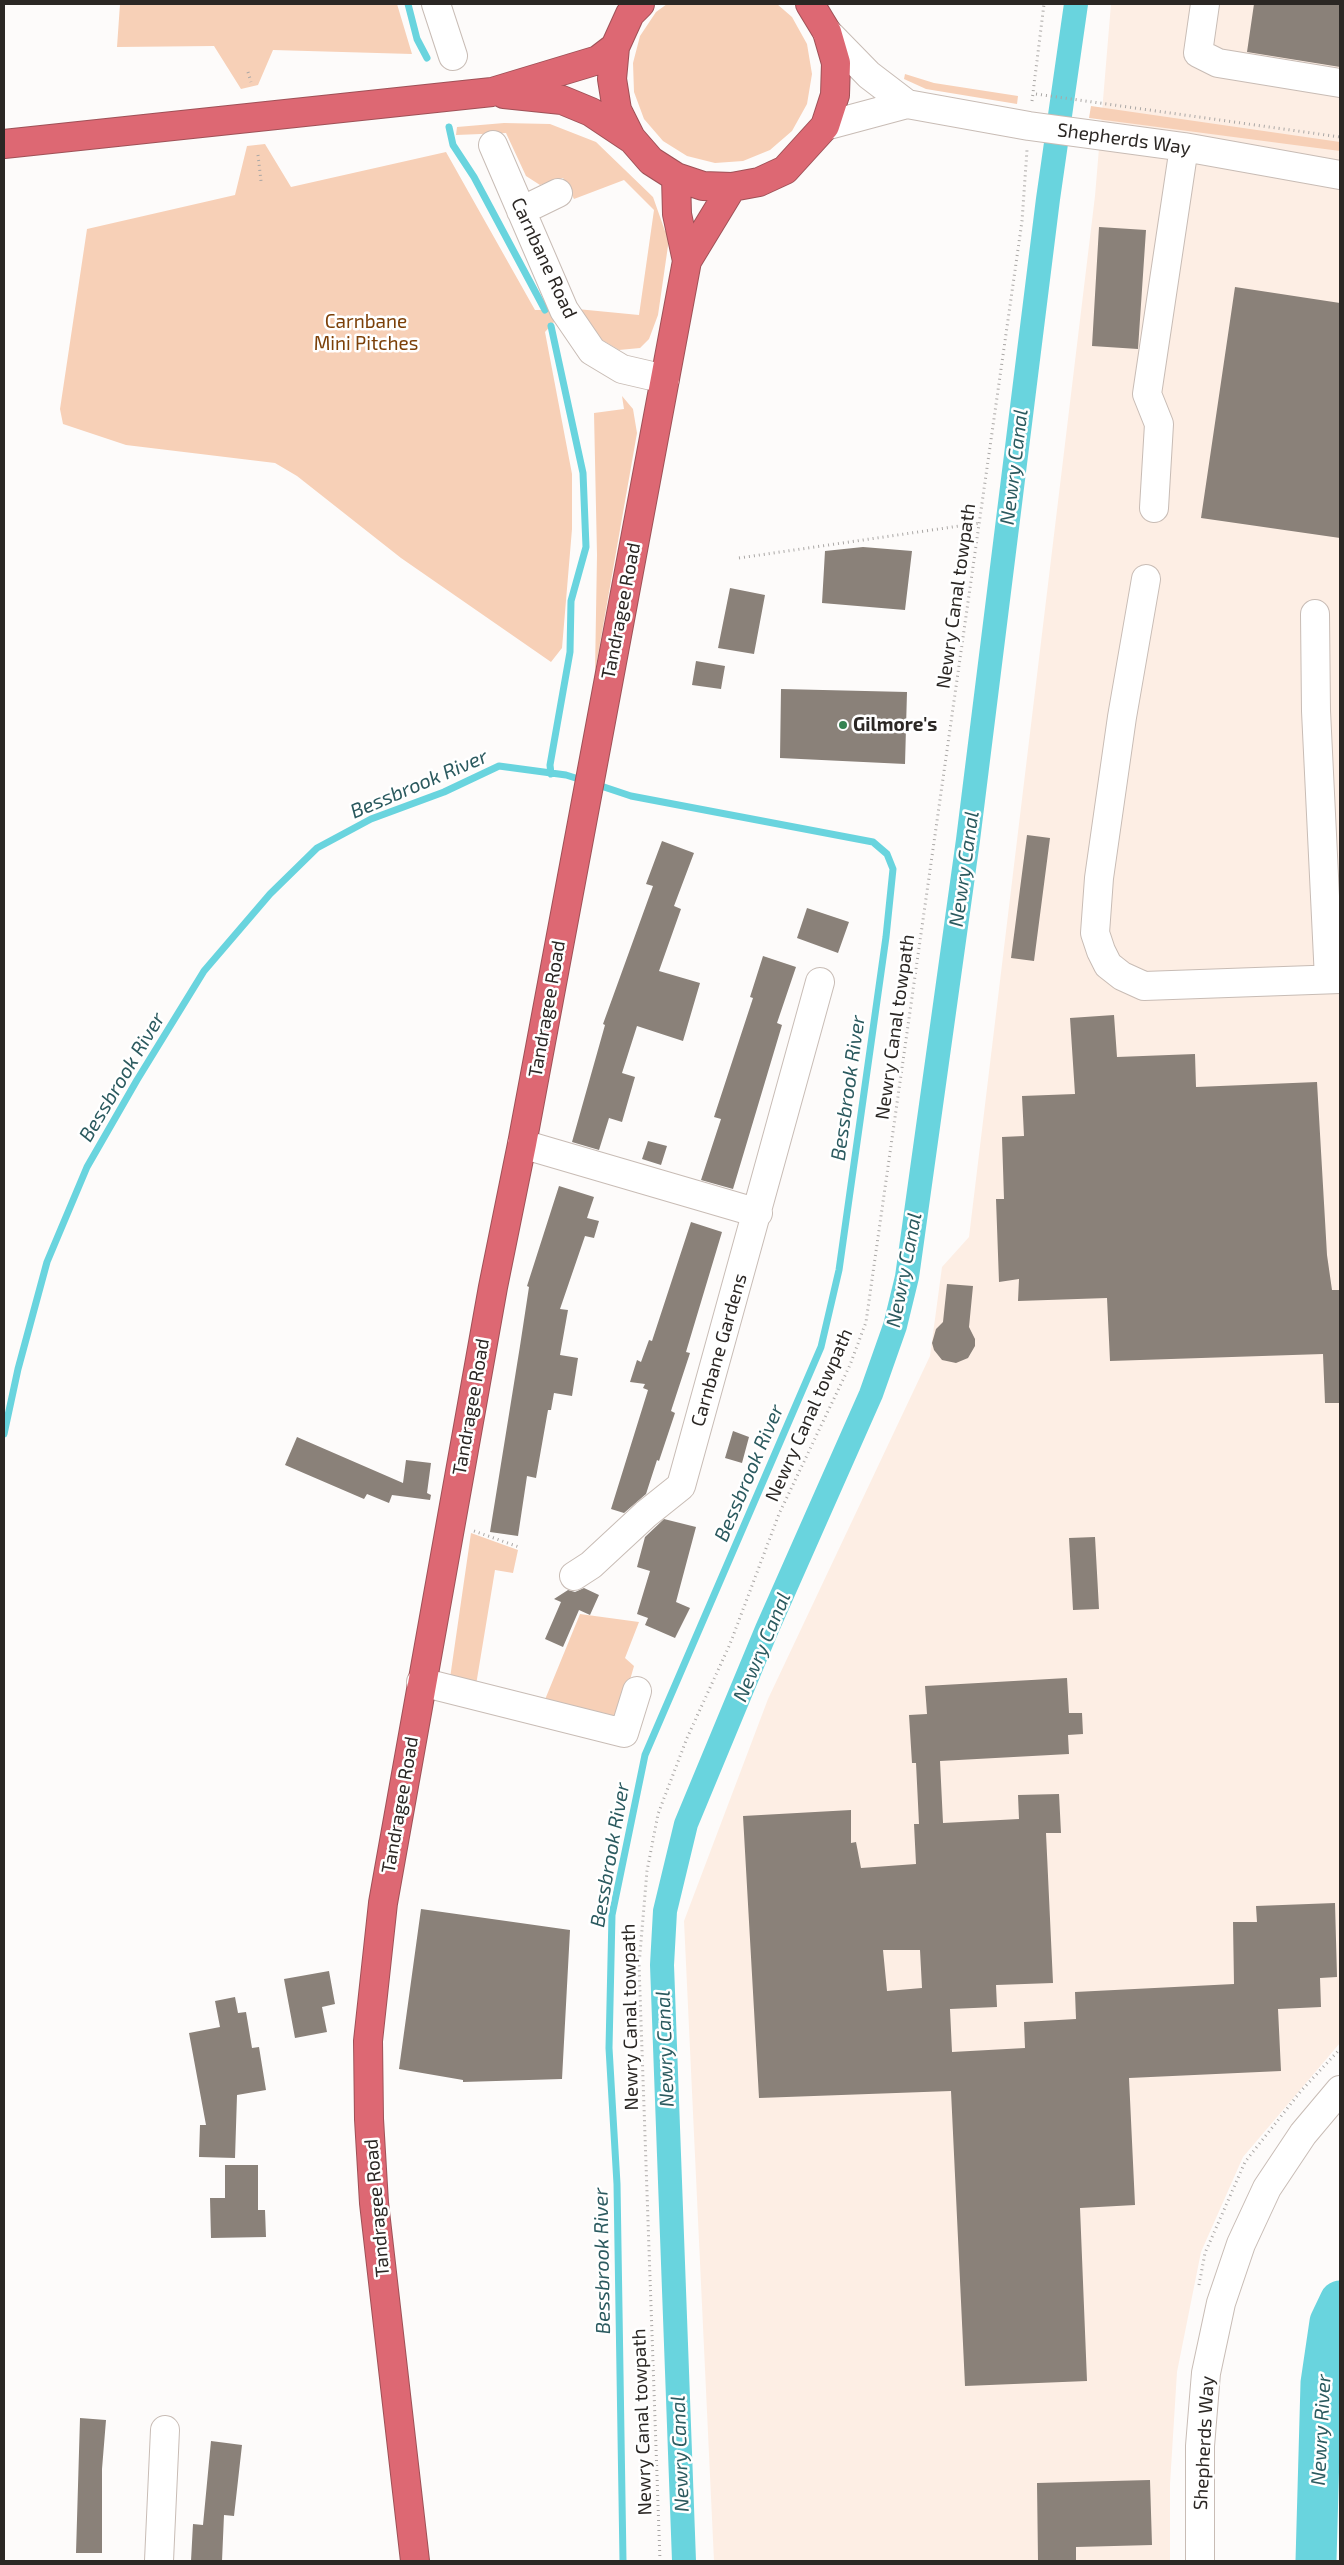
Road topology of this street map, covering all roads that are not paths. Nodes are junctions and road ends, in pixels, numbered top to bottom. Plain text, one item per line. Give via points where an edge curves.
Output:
1 (436, 4) edge
2 (640, 4) edge
3 (810, 4) edge
4 (1205, 4) edge
5 (828, 32) junction
6 (616, 47) junction
7 (453, 56) dead end
8 (1340, 84) edge
9 (492, 92) junction
10 (907, 104) junction
11 (825, 126) junction
12 (631, 138) junction
13 (4, 144) edge
14 (493, 145) dead end
15 (1184, 147) junction
16 (1340, 175) edge
17 (676, 176) junction
18 (732, 188) junction
19 (558, 193) dead end
20 (521, 211) junction
21 (687, 262) junction
22 (665, 379) junction
23 (1154, 508) dead end
24 (1146, 579) dead end
25 (1315, 614) dead end
26 (1335, 979) edge
27 (820, 982) dead end
28 (522, 1144) junction
29 (758, 1214) junction
30 (574, 1576) dead end
31 (421, 1682) junction
32 (637, 1691) dead end
33 (1340, 2090) edge
34 (165, 2430) dead end
35 (159, 2561) edge
36 (415, 2561) edge
37 (1200, 2561) edge

1 - 7 street
2 - 6 highway via 630,14
3 - 5 highway
4 - 8 street via 1198,53 1218,63
5 - 10 street, Shepherds Way via 869,75
5 - 11 highway via 836,63 835,95
6 - 9 highway via 598,60
6 - 12 highway via 612,79 616,102
9 - 12 highway via 562,100 591,112
9 - 13 highway
10 - 11 street, Shepherds Way
10 - 15 street, Shepherds Way via 1030,137 1077,131
11 - 18 highway via 785,170 759,182
12 - 17 highway via 651,160
14 - 20 street, Carnbane Road
15 - 16 street, Shepherds Way
15 - 23 street via 1147,394 1160,424
17 - 18 highway via 703,186
17 - 21 highway, Tandragee Road via 677,214
18 - 21 highway, Tandragee Road
19 - 20 street
20 - 22 street, Carnbane Road via 564,310 592,351 622,369
21 - 22 highway, Tandragee Road
22 - 28 highway, Tandragee Road
24 - 26 street via 1099,878 1095,934 1101,951 1108,965 1144,986
25 - 26 street via 1316,711
27 - 29 street, Carnbane Gardens
28 - 29 street
28 - 31 highway, Tandragee Road
29 - 30 street, Carnbane Gardens via 681,1486 591,1565
31 - 32 street via 624,1733
31 - 36 highway, Tandragee Road via 383,1903 368,2041 374,2203
33 - 37 street, Shepherds Way via 1303,2134 1267,2188 1241,2244 1221,2303 1206,2373 1200,2446
34 - 35 street

